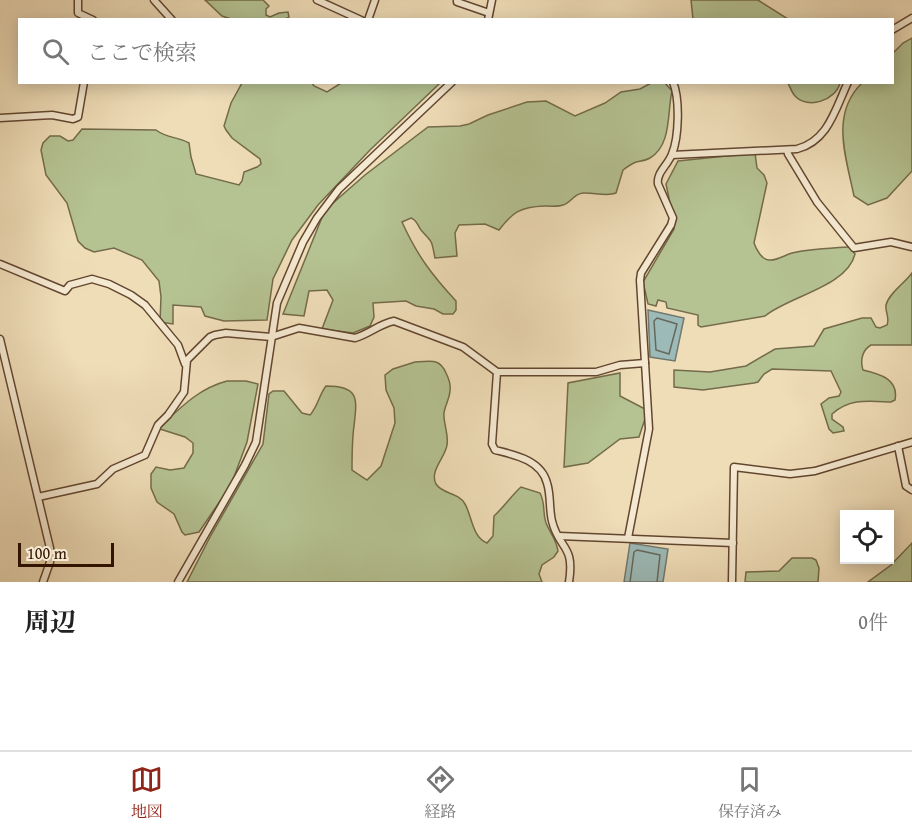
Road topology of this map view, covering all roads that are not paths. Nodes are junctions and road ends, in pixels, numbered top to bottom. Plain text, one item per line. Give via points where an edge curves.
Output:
1 (78, 0) edge
2 (154, 0) edge
3 (317, 0) edge
4 (375, 0) edge
5 (458, 0) edge
6 (492, 0) edge
7 (488, 16) edge
8 (89, 18) edge
9 (170, 18) edge
10 (357, 18) edge
11 (369, 18) edge
12 (912, 18) edge
13 (894, 29) edge
14 (84, 84) edge
15 (450, 84) edge
16 (674, 84) edge
17 (847, 84) edge
18 (0, 118) edge
19 (788, 150) junction
20 (672, 155) junction
21 (912, 247) edge
22 (0, 264) edge
23 (271, 337) junction
24 (0, 339) edge
25 (645, 363) junction
26 (185, 364) junction
27 (497, 372) junction
28 (912, 442) edge
29 (898, 446) junction
30 (912, 490) edge
31 (38, 497) junction
32 (559, 536) junction
33 (628, 538) junction
34 (733, 543) junction
35 (44, 582) edge
36 (178, 582) edge
37 (569, 582) edge
38 (732, 582) edge

1 - 8 street via 78,13
2 - 9 street
3 - 10 street
4 - 11 street
5 - 7 street
6 - 7 street
12 - 13 street
14 - 18 street via 78,117
15 - 23 street via 339,189 317,218 277,303
16 - 20 street via 676,137
17 - 19 street via 822,135 808,146
19 - 20 street
19 - 21 street via 817,202 854,248 891,242
20 - 25 street via 657,178 673,218 640,280
22 - 26 street via 65,291 70,285 93,279 131,295 145,305 178,345
23 - 26 street via 215,334
23 - 27 street via 299,328 355,338 394,321 463,347
23 - 36 street via 256,442
24 - 31 street
25 - 27 street via 596,372
25 - 33 street via 649,429
26 - 31 street via 184,392 158,425 145,455 113,469 97,484
27 - 32 street via 492,444 495,450 535,465 547,482 552,522
28 - 29 street
29 - 30 street via 906,486
29 - 34 street via 807,472 790,474 734,467
31 - 35 street via 50,548
32 - 33 street
32 - 37 street via 571,560
33 - 34 street
34 - 38 street

